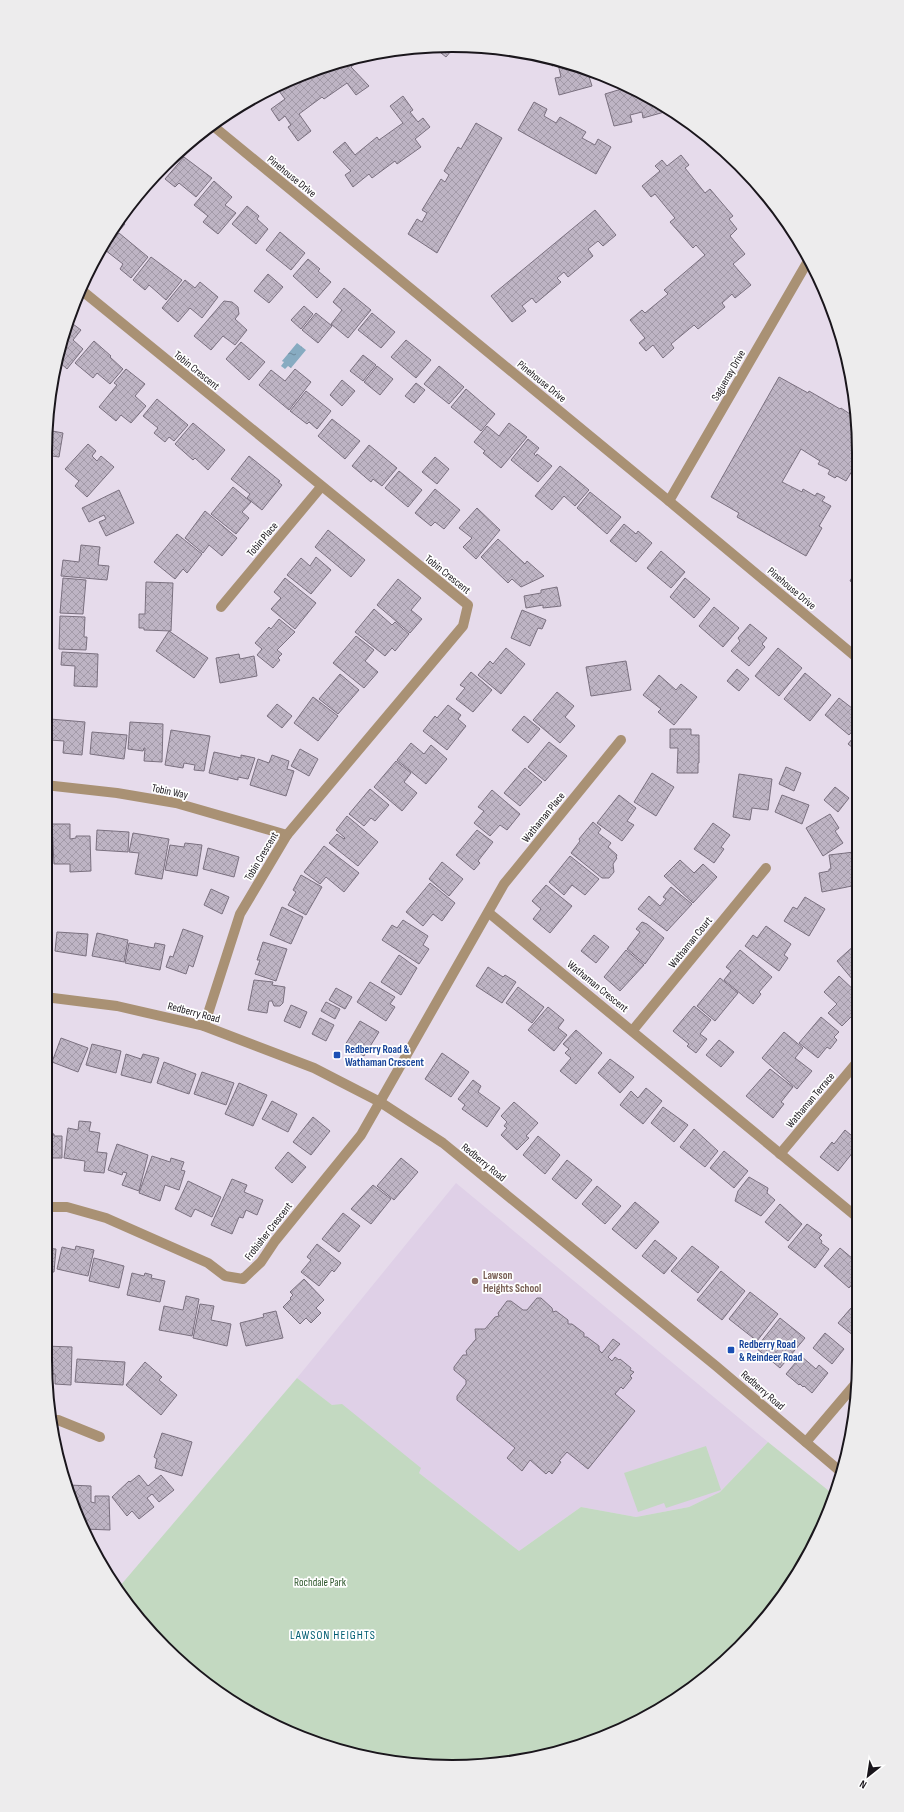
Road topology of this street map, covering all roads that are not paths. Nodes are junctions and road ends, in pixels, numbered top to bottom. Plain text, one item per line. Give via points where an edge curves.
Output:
1 (217, 129) edge
2 (806, 265) edge
3 (85, 293) edge
4 (321, 487) junction
5 (669, 501) junction
6 (221, 606) dead end
7 (852, 654) edge
8 (621, 740) dead end
9 (52, 786) edge
10 (287, 835) junction
11 (766, 868) dead end
12 (489, 913) junction
13 (52, 998) edge
14 (204, 1026) junction
15 (633, 1030) junction
16 (852, 1068) edge
17 (380, 1102) junction
18 (780, 1154) junction
19 (52, 1207) edge
20 (852, 1213) edge
21 (851, 1389) edge
22 (57, 1420) edge
23 (100, 1437) dead end
24 (806, 1442) junction
25 (837, 1468) edge

1 - 5 street, Pinehouse Drive
2 - 5 street, Saguenay Drive
3 - 4 street, Tobin Crescent
4 - 6 street, Tobin Place
4 - 10 street, Tobin Crescent via 468,605 463,626
5 - 7 street, Pinehouse Drive
8 - 12 street, Wathaman Place via 504,884
9 - 10 street, Tobin Way via 176,803
10 - 14 street, Tobin Crescent via 240,914
11 - 15 street, Wathaman Court
12 - 15 street, Wathaman Crescent
12 - 17 street
13 - 14 street, Redberry Road via 117,1006
14 - 17 street, Redberry Road via 314,1068
15 - 18 street, Wathaman Crescent
16 - 18 street, Wathaman Terrace
17 - 19 street, Frobisher Crescent via 361,1135 275,1240 261,1262 243,1279 225,1276 208,1263 106,1218 67,1207
17 - 24 street, Redberry Road via 443,1143
18 - 20 street, Wathaman Crescent
21 - 24 street
22 - 23 street
24 - 25 street, Redberry Road

